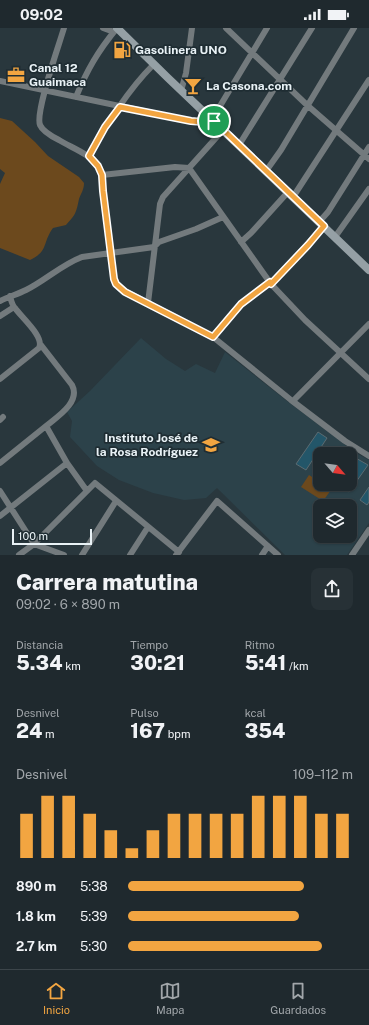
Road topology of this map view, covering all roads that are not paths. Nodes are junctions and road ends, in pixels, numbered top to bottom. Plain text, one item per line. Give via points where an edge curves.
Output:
1 (64, 28) edge
2 (103, 28) edge
3 (192, 28) edge
4 (226, 28) edge
5 (267, 28) edge
6 (312, 28) edge
7 (354, 28) edge
8 (116, 29) edge
9 (252, 52) junction
10 (154, 64) junction
11 (280, 79) junction
12 (369, 80) edge
13 (0, 81) edge
14 (45, 91) junction
15 (181, 91) junction
16 (76, 98) junction
17 (307, 105) junction
18 (120, 107) junction
19 (214, 121) junction
20 (224, 130) junction
21 (337, 131) junction
22 (239, 145) junction
23 (369, 147) edge
24 (89, 156) junction
25 (366, 157) edge
26 (189, 168) junction
27 (266, 171) junction
28 (102, 175) junction
29 (369, 189) edge
30 (291, 194) junction
31 (223, 217) junction
32 (322, 224) junction
33 (334, 237) junction
34 (241, 242) junction
35 (155, 246) junction
36 (111, 254) junction
37 (368, 266) edge
38 (271, 283) junction
39 (10, 296) junction
40 (0, 301) edge
41 (148, 303) junction
42 (14, 307) junction
43 (0, 316) edge
44 (369, 324) edge
45 (213, 337) junction
46 (41, 345) junction
47 (340, 353) junction
48 (0, 379) edge
49 (369, 379) edge
50 (293, 401) junction
51 (46, 426) junction
52 (369, 456) edge
53 (68, 462) junction
54 (0, 463) edge
55 (0, 491) edge
56 (87, 491) junction
57 (116, 501) junction
58 (10, 508) junction
59 (0, 516) edge
60 (148, 527) junction
61 (369, 530) edge
62 (34, 544) junction
63 (268, 546) junction
64 (177, 553) edge
65 (19, 555) edge
66 (64, 555) edge
67 (82, 555) edge
68 (130, 555) edge
69 (262, 555) edge
70 (278, 555) edge
71 (352, 555) edge

1 - 14 street
2 - 8 street
3 - 15 street
4 - 9 street
5 - 9 street
6 - 11 street
7 - 17 street
8 - 10 main road
8 - 16 street via 98,51
9 - 11 street
9 - 19 street via 214,116
10 - 15 main road
10 - 18 street via 138,79
11 - 17 street
11 - 22 street
12 - 21 street
13 - 14 street
14 - 16 street
14 - 24 street via 39,117 42,129
15 - 19 main road
16 - 18 street
17 - 21 street
17 - 27 street
18 - 19 street via 191,121
18 - 24 street
19 - 20 main road
20 - 22 main road
20 - 26 street
21 - 25 street
21 - 30 street
22 - 27 main road
23 - 25 street
24 - 28 street
25 - 32 street
26 - 28 street via 175,167
26 - 31 street
26 - 35 street via 163,197
27 - 30 main road
28 - 36 street
29 - 33 street
30 - 32 main road
30 - 34 street
31 - 34 street
31 - 35 street via 159,242
32 - 33 main road
32 - 38 street via 308,245
33 - 37 main road
34 - 38 street
35 - 36 street
35 - 41 street
36 - 39 street via 82,257 50,273 25,291
36 - 41 street via 116,284 125,292
38 - 45 street via 241,304
38 - 47 street
39 - 40 street
39 - 42 street
41 - 45 street
42 - 43 street
42 - 46 street via 29,324
44 - 47 street
45 - 50 street
46 - 48 street
46 - 51 street via 75,392 66,409
47 - 49 street
47 - 50 street
50 - 52 street
51 - 53 street
51 - 54 street
53 - 56 street
53 - 58 street
55 - 58 street
56 - 57 street via 95,483
56 - 62 street
57 - 60 street
57 - 67 street
58 - 59 street
58 - 62 street
60 - 64 street
60 - 68 street
61 - 71 street
62 - 65 street
62 - 66 street
63 - 64 street via 217,501
63 - 69 street
63 - 70 street

